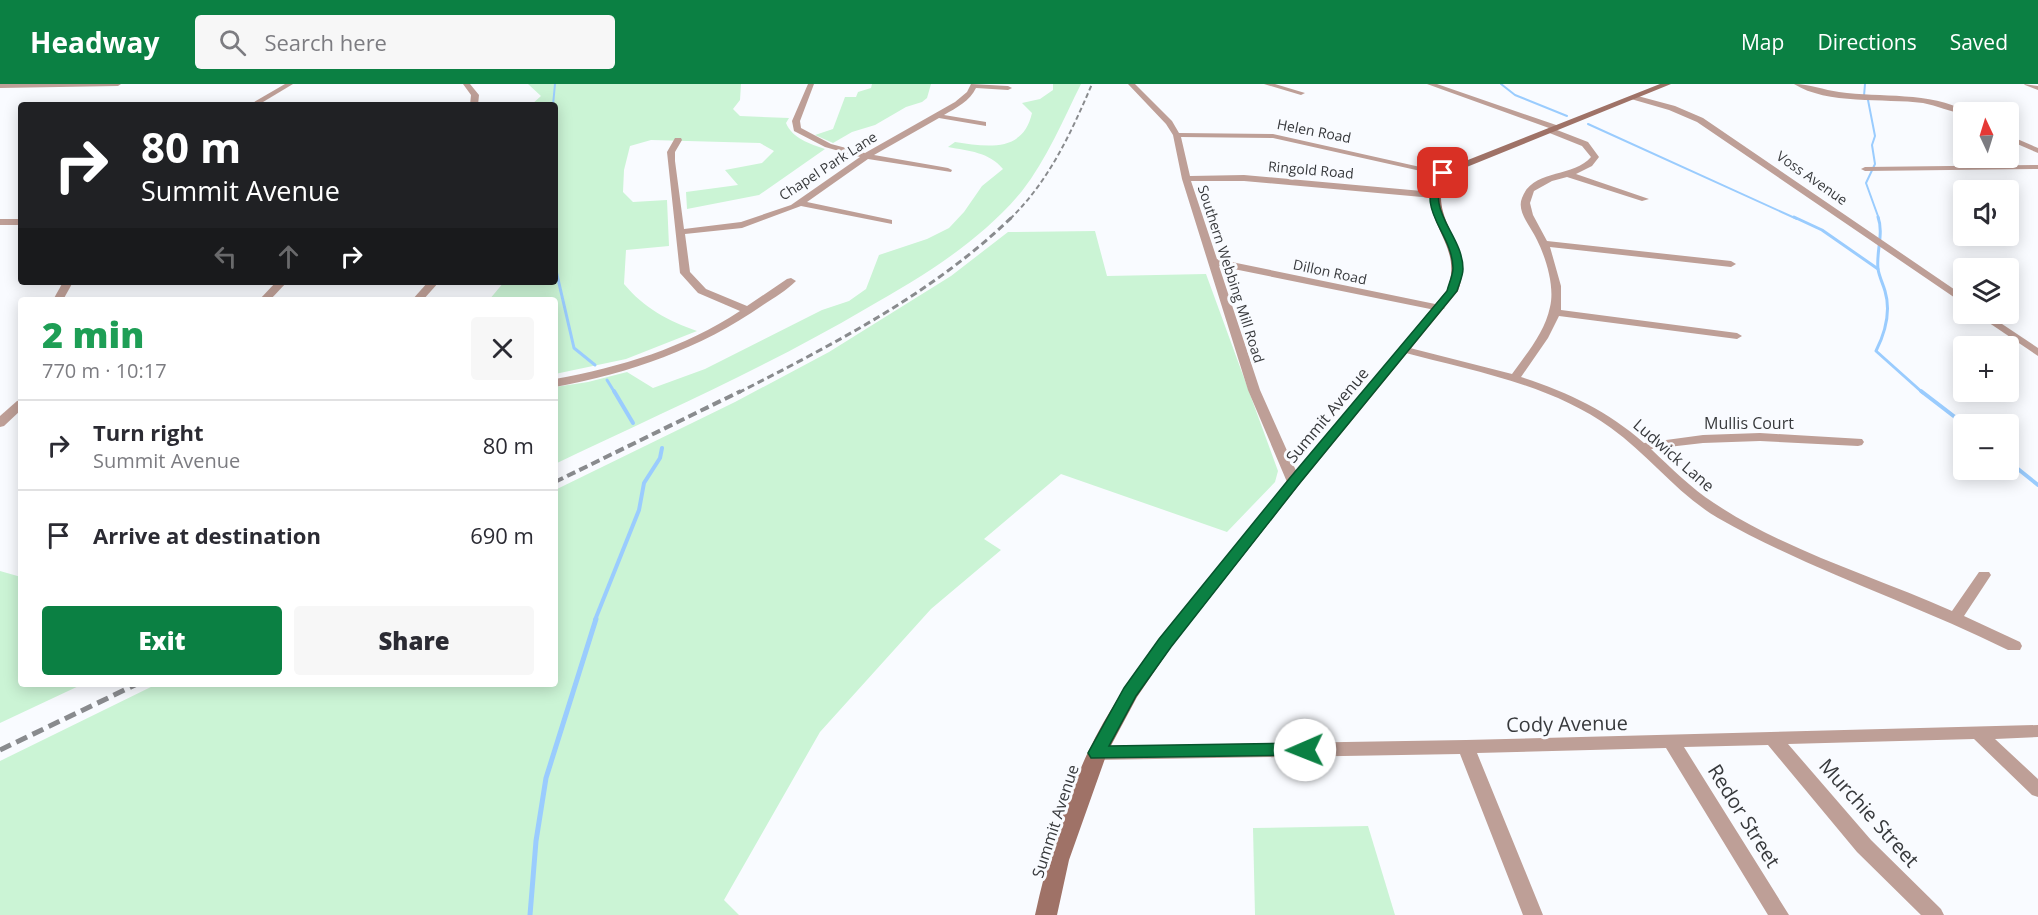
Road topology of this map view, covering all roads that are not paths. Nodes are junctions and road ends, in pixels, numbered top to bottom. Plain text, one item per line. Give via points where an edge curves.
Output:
1 (118, 84) edge
2 (290, 84) edge
3 (466, 84) edge
4 (811, 84) edge
5 (1131, 84) edge
6 (1268, 84) edge
7 (1430, 84) edge
8 (1667, 84) edge
9 (1797, 84) edge
10 (2027, 84) edge
11 (973, 85) edge
12 (0, 86) edge
13 (1008, 88) dead end
14 (2038, 88) edge
15 (1301, 93) dead end
16 (1634, 97) junction
17 (258, 102) edge
18 (474, 102) edge
19 (1953, 109) edge
20 (939, 116) junction
21 (983, 124) dead end
22 (1553, 129) junction
23 (1177, 135) junction
24 (678, 140) dead end
25 (2019, 142) edge
26 (2038, 151) edge
27 (868, 155) junction
28 (2038, 167) edge
29 (1865, 169) dead end
30 (948, 170) dead end
31 (1443, 173) junction
32 (1567, 174) junction
33 (1186, 179) junction
34 (1433, 195) junction
35 (1645, 199) dead end
36 (800, 203) junction
37 (0, 222) edge
38 (18, 222) edge
39 (889, 222) dead end
40 (679, 232) junction
41 (1543, 243) junction
42 (1215, 262) junction
43 (1731, 264) dead end
44 (791, 281) dead end
45 (279, 285) edge
46 (431, 285) edge
47 (1953, 293) edge
48 (267, 297) edge
49 (420, 297) edge
50 (1440, 308) junction
51 (747, 310) junction
52 (1554, 312) junction
53 (1996, 324) edge
54 (1737, 336) dead end
55 (1406, 350) junction
56 (2038, 353) edge
57 (1514, 379) junction
58 (558, 381) edge
59 (18, 407) edge
60 (0, 423) edge
61 (1858, 442) dead end
62 (1641, 447) junction
63 (1294, 482) junction
64 (1984, 575) dead end
65 (1956, 616) junction
66 (2014, 646) dead end
67 (2038, 731) edge
68 (1978, 733) junction
69 (1773, 739) junction
70 (1671, 742) junction
71 (1466, 747) junction
72 (1097, 753) junction
73 (2038, 790) edge
74 (1046, 915) edge
75 (1533, 915) edge
76 (1779, 915) edge
77 (1934, 915) edge

1 - 12 street
2 - 17 street
3 - 18 street via 475,95
4 - 27 street via 796,129 825,146
5 - 23 street, Southern Webbing Mill Road
6 - 15 street
7 - 22 street
8 - 16 main road
9 - 19 street via 1839,95
10 - 14 street
11 - 13 street
11 - 20 street, Chapel Park Lane via 966,98
16 - 22 main road
16 - 47 street, Voss Avenue via 1671,108 1709,126
20 - 21 street
20 - 27 street, Chapel Park Lane
22 - 31 main road
22 - 32 street via 1594,153 1593,161
23 - 31 street, Helen Road via 1283,138
23 - 33 street, Southern Webbing Mill Road
24 - 40 street via 671,157
25 - 26 street
27 - 30 street
27 - 36 street, Chapel Park Lane
28 - 29 street
31 - 34 main road
32 - 35 street
32 - 41 street via 1542,183 1524,202
33 - 34 street, Ringold Road via 1244,178
33 - 42 street, Southern Webbing Mill Road
34 - 50 main road, Summit Avenue via 1458,270 1452,291
36 - 39 street
36 - 40 street, Chapel Park Lane via 762,220
37 - 38 street
40 - 51 street via 685,273 693,284 713,298
41 - 43 street
41 - 52 street via 1556,294
42 - 50 street, Dillon Road
42 - 63 street, Southern Webbing Mill Road via 1254,390
44 - 51 street
45 - 48 street
46 - 49 street
50 - 55 main road, Summit Avenue
51 - 58 street via 698,340 657,356
52 - 54 street
52 - 57 street
53 - 56 street
55 - 57 street, Ludwick Lane
55 - 63 main road, Summit Avenue
57 - 62 street, Ludwick Lane via 1596,413
59 - 60 street
61 - 62 street, Mullis Court via 1760,437
62 - 65 street, Ludwick Lane via 1664,471 1720,514 1791,549
63 - 72 main road, Summit Avenue via 1165,643 1130,693
64 - 65 street
65 - 66 street, Ludwick Lane
67 - 68 street, Cody Avenue
68 - 69 street, Cody Avenue
68 - 73 street
69 - 70 street, Cody Avenue
69 - 77 street, Murchie Street via 1864,846
70 - 71 street, Cody Avenue
70 - 76 street, Redor Street
71 - 72 street, Cody Avenue
71 - 75 street
72 - 74 main road, Summit Avenue via 1058,860

